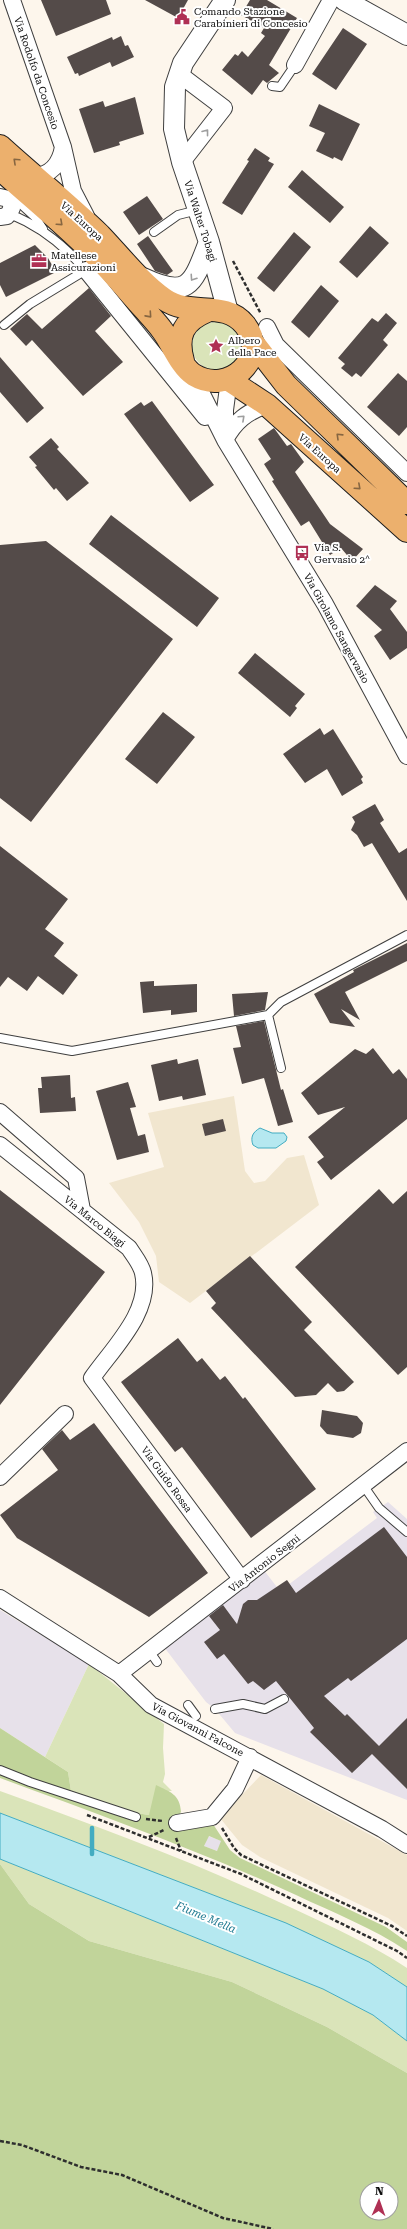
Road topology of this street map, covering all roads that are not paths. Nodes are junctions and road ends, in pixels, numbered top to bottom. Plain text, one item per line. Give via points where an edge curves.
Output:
1 (12, 0) edge
2 (225, 0) edge
3 (331, 0) edge
4 (344, 0) edge
5 (407, 35) edge
6 (295, 65) joint
7 (179, 74) junction
8 (272, 86) dead end
9 (0, 146) edge
10 (63, 147) junction
11 (182, 162) junction
12 (0, 169) edge
13 (10, 203) edge
14 (198, 210) junction
15 (45, 231) junction
16 (154, 232) dead end
17 (98, 234) junction
18 (209, 242) junction
19 (82, 266) junction
20 (138, 276) junction
21 (215, 311) junction
22 (4, 325) dead end
23 (259, 334) junction
24 (181, 368) junction
25 (229, 380) junction
26 (267, 405) junction
27 (222, 433) junction
28 (407, 473) edge
29 (407, 503) edge
30 (407, 531) edge
31 (407, 756) edge
32 (407, 935) edge
33 (268, 1015) junction
34 (0, 1038) edge
35 (281, 1068) dead end
36 (0, 1112) edge
37 (0, 1145) edge
38 (82, 1210) junction
39 (92, 1378) joint
40 (65, 1414) dead end
41 (407, 1450) edge
42 (0, 1477) edge
43 (363, 1485) junction
44 (407, 1532) edge
45 (242, 1580) junction
46 (0, 1598) edge
47 (119, 1674) junction
48 (284, 1699) dead end
49 (188, 1704) dead end
50 (215, 1709) dead end
51 (196, 1716) dead end
52 (250, 1757) junction
53 (0, 1770) edge
54 (136, 1817) road end
55 (177, 1823) road end
56 (407, 1845) edge

1 - 10 street, Via Rodolfo da Concesio
2 - 7 street, Via Walter Tobagi via 183,63
3 - 6 street
4 - 5 street
6 - 8 lane via 280,87
7 - 11 street, Via Walter Tobagi via 175,88 174,129
11 -> 7 street via 224,108
13 -> 9 main road, Via Europa
10 - 13 street via 56,166
10 - 17 street, Via Rodolfo da Concesio via 73,191
11 - 14 street, Via Walter Tobagi
12 - 13 main road, Via Europa
13 - 15 lane
13 - 15 lane via 35,217
13 - 17 main road, Via Europa
13 -> 24 main road, Via Europa via 99,259 162,330
14 - 16 lane via 178,215
14 - 18 street, Via Walter Tobagi
15 - 19 lane
17 - 20 main road, Via Europa
18 -> 20 street via 198,271 189,284 174,290
18 - 21 street, Via Walter Tobagi via 219,280
19 - 22 lane
19 - 24 street
20 - 21 main road, Via Europa via 165,300 184,309
21 - 23 main road via 240,319 248,329
21 - 24 main road via 196,316 186,324 180,336
23 - 25 main road via 247,364
23 - 28 street via 276,345
29 -> 23 main road via 286,385
24 - 25 main road via 204,380
24 - 27 street, Via Girolamo Sangervasio
24 - 27 street via 207,419
25 - 26 main road, Via Europa
25 - 27 street
27 -> 26 street via 250,410
26 -> 30 main road, Via Europa
27 - 31 street, Via Girolamo Sangervasio via 325,604
32 - 33 lane via 281,1002
33 - 34 lane via 72,1051
33 - 35 lane
36 - 38 street via 76,1178
37 - 38 street, Via Marco Biagi
38 - 39 street, Via Marco Biagi via 129,1248 143,1271 145,1289 139,1312
39 - 45 street, Via Guido Rossa
40 - 42 street
41 - 43 street, Via Antonio Segni
43 - 44 lane via 380,1508
43 - 45 street, Via Antonio Segni
45 - 47 street, Via Antonio Segni via 153,1656
46 - 47 street, Via Giovanni Falcone
47 - 52 street, Via Giovanni Falcone via 151,1704
48 - 50 lane via 265,1709 243,1704
49 - 51 lane
52 - 55 street via 235,1790 212,1817
52 - 56 street, Via Giovanni Falcone
53 - 54 lane

